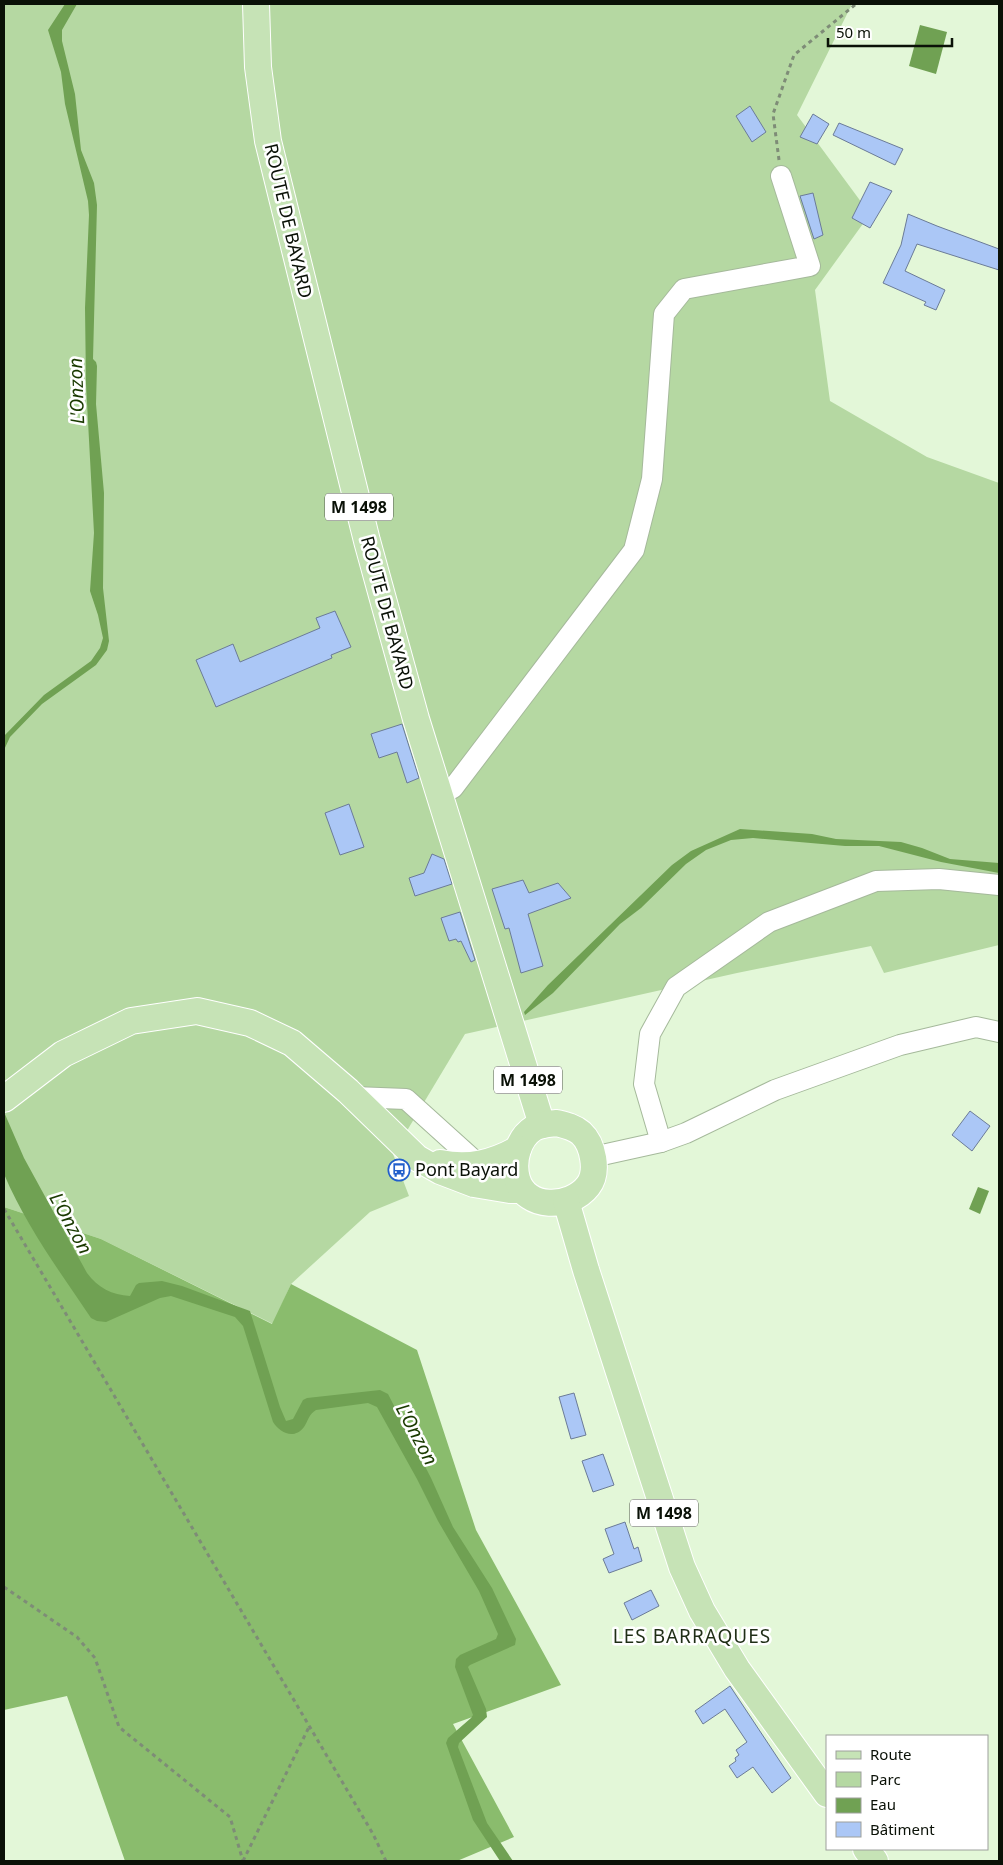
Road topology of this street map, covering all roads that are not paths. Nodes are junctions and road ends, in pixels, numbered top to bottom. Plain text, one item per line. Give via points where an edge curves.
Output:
1 (256, 4) edge
2 (781, 176) road end
3 (440, 795) junction
4 (999, 885) edge
5 (999, 1032) edge
6 (11, 1093) edge
7 (351, 1094) junction
8 (542, 1125) junction
9 (661, 1142) junction
10 (518, 1149) junction
11 (593, 1157) junction
12 (417, 1158) junction
13 (478, 1164) junction
14 (522, 1190) junction
15 (566, 1201) junction
16 (826, 1793) edge
17 (867, 1850) edge
18 (875, 1861) edge

1 - 3 main road, ROUTE DE BAYARD / M 1498 via 258,67 270,150 367,541
2 - 3 street via 810,266 684,289 664,314 652,479 634,550 453,788
3 - 8 main road, ROUTE DE BAYARD / M 1498
4 - 9 street via 939,879 876,881 769,922 676,987 650,1034 644,1084
5 - 9 street via 976,1027 900,1045 775,1090
6 - 7 main road via 63,1054 131,1021 197,1011 250,1023 292,1043
7 - 12 main road
7 - 13 street via 406,1099
8 - 10 main road via 524,1137
8 - 11 main road via 557,1123 570,1126 581,1133
9 - 11 street
10 - 13 main road
10 - 14 main road via 515,1170
11 - 15 main road via 589,1185
12 - 13 main road via 449,1165
12 - 14 main road via 461,1180
14 - 15 main road via 549,1204
15 - 16 main road, M 1498 via 682,1567 702,1611 738,1669
17 - 18 main road

